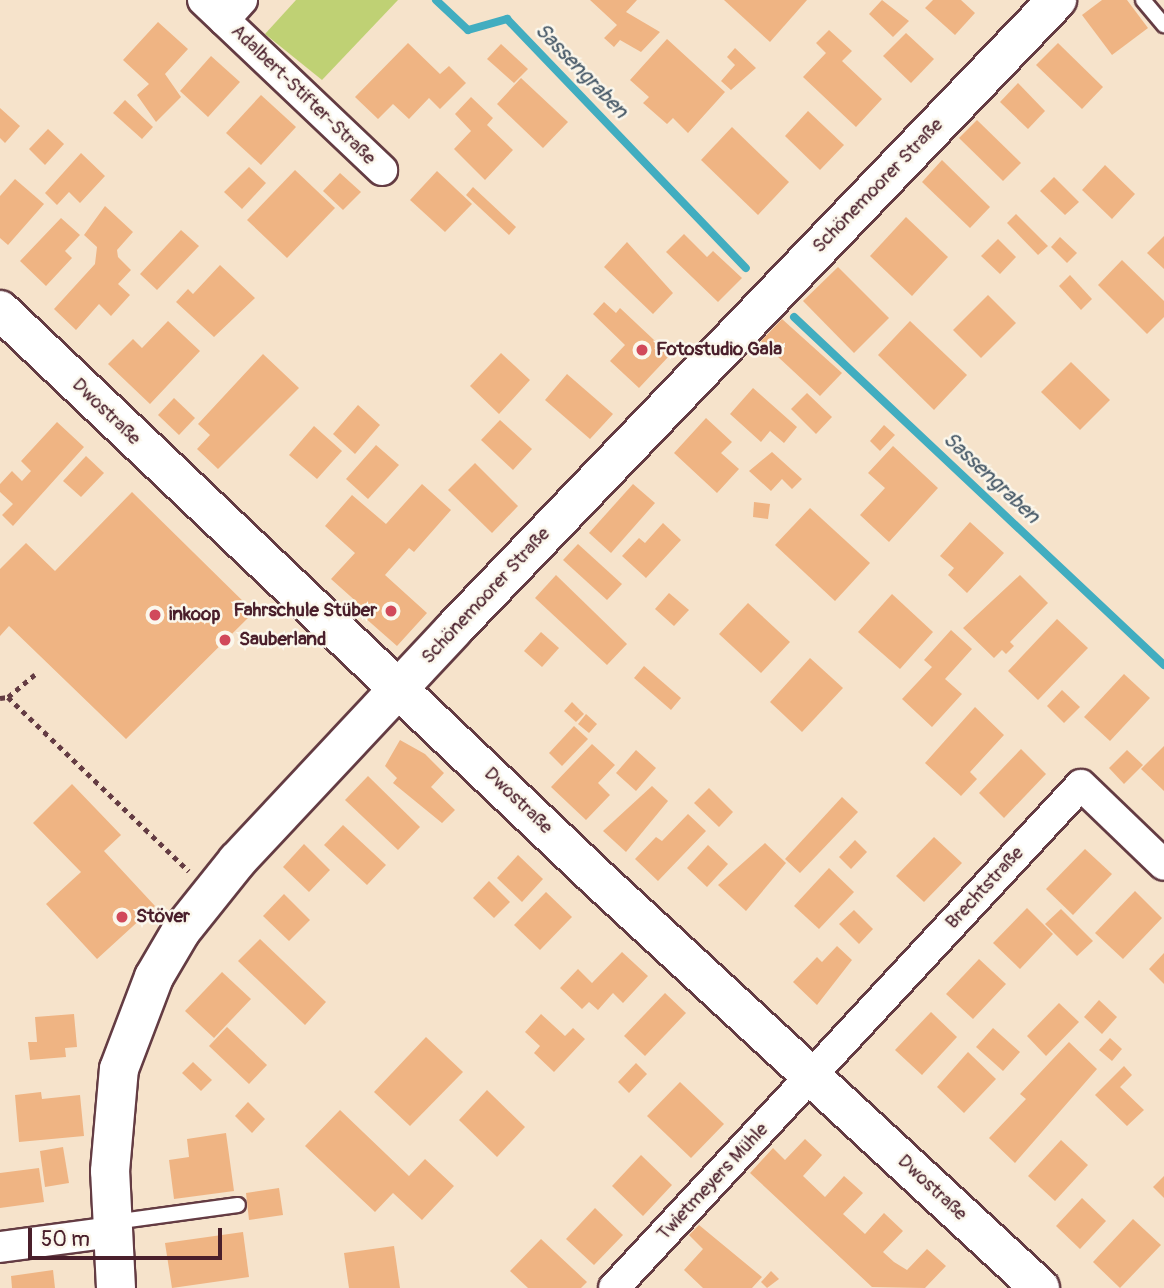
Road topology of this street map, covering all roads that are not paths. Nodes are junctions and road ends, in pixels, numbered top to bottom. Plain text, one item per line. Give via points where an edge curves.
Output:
1 (203, 0) edge
2 (1056, 0) edge
3 (1143, 0) edge
4 (233, 10) edge
5 (1164, 25) edge
6 (382, 170) dead end
7 (0, 310) edge
8 (400, 687) junction
9 (1164, 864) edge
10 (812, 1076) junction
11 (238, 1205) dead end
12 (112, 1227) junction
13 (0, 1247) edge
14 (116, 1288) edge
15 (614, 1288) edge
16 (1040, 1288) edge

1 - 4 street, Adalbert-Stifter-Straße
2 - 8 street, Schönemoorer Straße
3 - 5 lane
4 - 6 street, Adalbert-Stifter-Straße
7 - 8 street, Dwostraße
8 - 10 street, Dwostraße
8 - 12 street, Schönemoorer Straße via 210,891 154,976 119,1069 110,1171
9 - 10 street, Brechtstraße via 1081,785
10 - 15 street, Twietmeyers Mühle
10 - 16 street, Dwostraße
11 - 12 lane
12 - 13 street
12 - 14 street, Schönemoorer Straße

